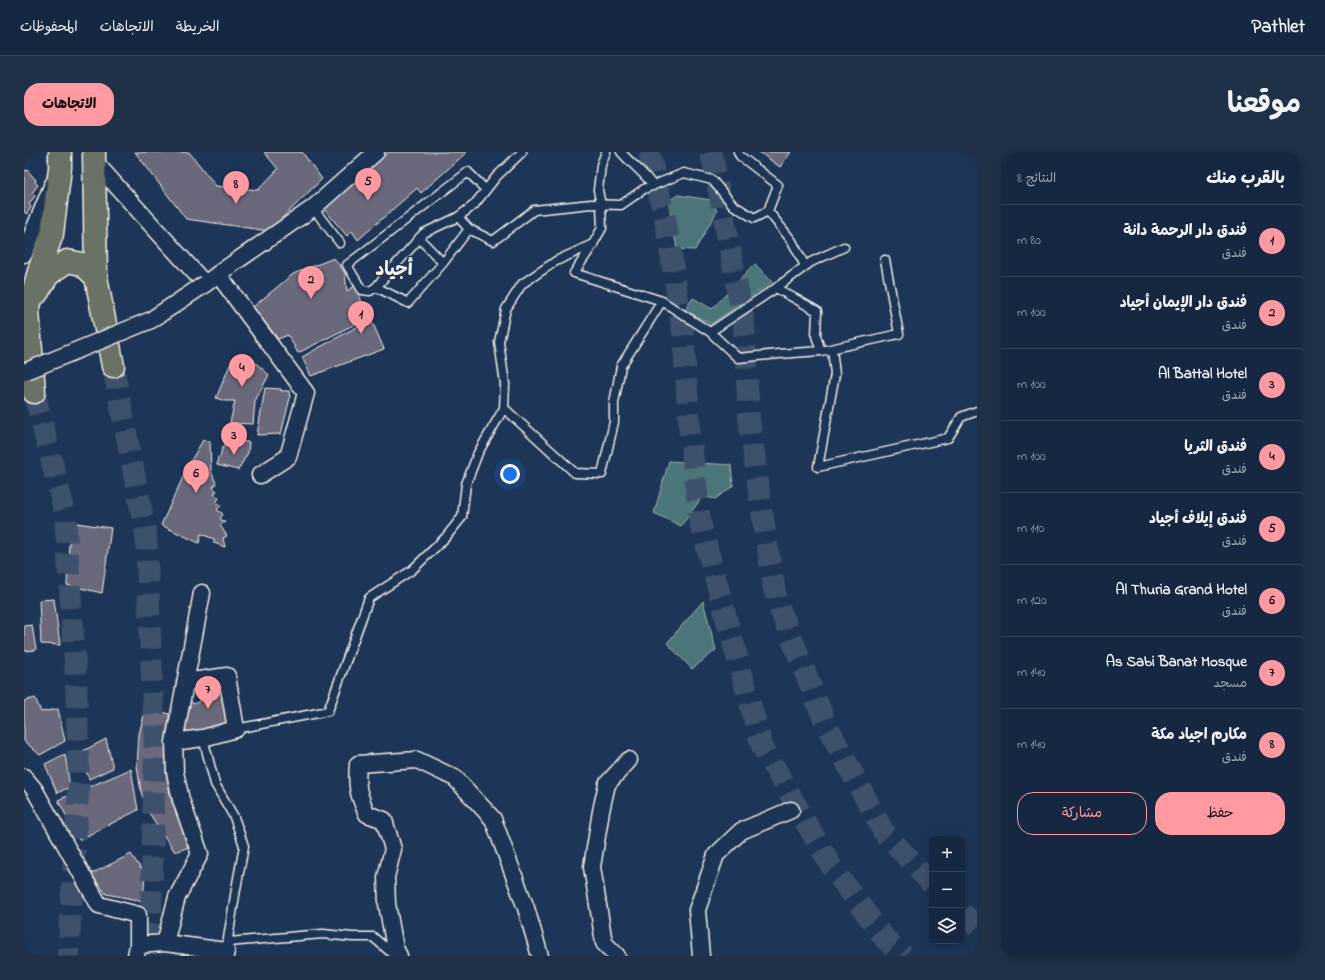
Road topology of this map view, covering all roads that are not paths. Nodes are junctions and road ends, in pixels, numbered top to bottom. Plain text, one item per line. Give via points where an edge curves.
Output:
1 (376, 152) edge
2 (522, 152) edge
3 (606, 152) edge
4 (621, 152) edge
5 (738, 152) edge
6 (93, 156) edge
7 (60, 160) edge
8 (653, 186) junction
9 (486, 190) junction
10 (601, 205) junction
11 (313, 208) junction
12 (768, 211) junction
13 (458, 217) junction
14 (469, 229) junction
15 (419, 238) junction
16 (340, 243) dead end
17 (593, 244) junction
18 (844, 247) dead end
19 (24, 254) edge
20 (885, 260) dead end
21 (443, 263) junction
22 (805, 266) junction
23 (218, 274) junction
24 (96, 277) junction
25 (205, 284) junction
26 (376, 288) junction
27 (776, 288) junction
28 (662, 302) junction
29 (28, 310) junction
30 (710, 332) junction
31 (832, 349) junction
32 (821, 351) junction
33 (113, 366) tunnel mouth
34 (24, 372) edge
35 (34, 392) tunnel mouth
36 (504, 408) junction
37 (977, 411) edge
38 (260, 475) dead end
39 (202, 593) dead end
40 (185, 682) junction
41 (236, 729) junction
42 (203, 738) junction
43 (174, 742) junction
44 (629, 760) dead end
45 (24, 778) edge
46 (791, 810) dead end
47 (165, 944) junction
48 (227, 950) edge
49 (137, 951) edge
50 (395, 956) edge
51 (399, 956) edge
52 (540, 956) edge
53 (617, 956) edge
54 (701, 956) edge

1 - 11 street
2 - 9 lane
3 - 10 lane via 601,165 598,190
4 - 8 lane
5 - 12 lane via 778,185
6 - 24 main road
6 - 25 street
7 - 19 street
7 - 29 main road via 52,234
8 - 10 lane via 644,189 621,205
8 - 12 lane via 684,173 712,180 733,205 754,218
9 - 13 lane via 474,205
9 - 26 lane via 468,172 348,265 362,290 370,292
10 - 14 lane via 534,210 493,241
10 - 17 lane via 602,228
11 - 16 lane
11 - 23 street
12 - 22 lane via 792,241
13 - 14 lane
13 - 15 lane via 424,233
14 - 21 lane
15 - 21 lane
15 - 26 lane
17 - 28 lane via 574,273
17 - 36 lane via 556,261 522,284 506,309 499,342 505,384
18 - 22 lane
20 - 31 lane via 899,334
21 - 26 lane via 408,303
22 - 27 lane
23 - 25 street
23 - 38 street via 306,393 288,457
24 - 29 main road via 82,264 67,261 48,275
24 - 33 main road
25 - 34 street, bridge via 151,320
27 - 30 lane
27 - 32 lane via 817,311 816,336
28 - 30 lane
28 - 36 lane via 621,366 614,403 614,422 602,474 575,473
29 - 35 main road
30 - 32 lane via 738,358
31 - 32 lane
31 - 37 lane via 835,374 818,467 948,438 961,417
36 - 41 lane via 478,453 466,484 462,517 446,537 412,570 369,598 328,710
39 - 40 street
40 - 41 street via 227,676
40 - 43 street
41 - 42 street
42 - 43 street
42 - 48 lane via 215,784 236,821 244,846
43 - 47 street via 175,772 200,854 177,897
44 - 53 street via 607,784 592,867 604,944
45 - 49 street via 34,789 99,905 138,915
46 - 54 street via 741,831 716,855 697,910
47 - 48 street
47 - 49 street
48 - 50 lane via 323,934 373,938
51 - 52 street via 395,948 387,904 386,878 393,849 384,820 366,814 356,781 358,764 417,760 455,778 493,820 526,908

